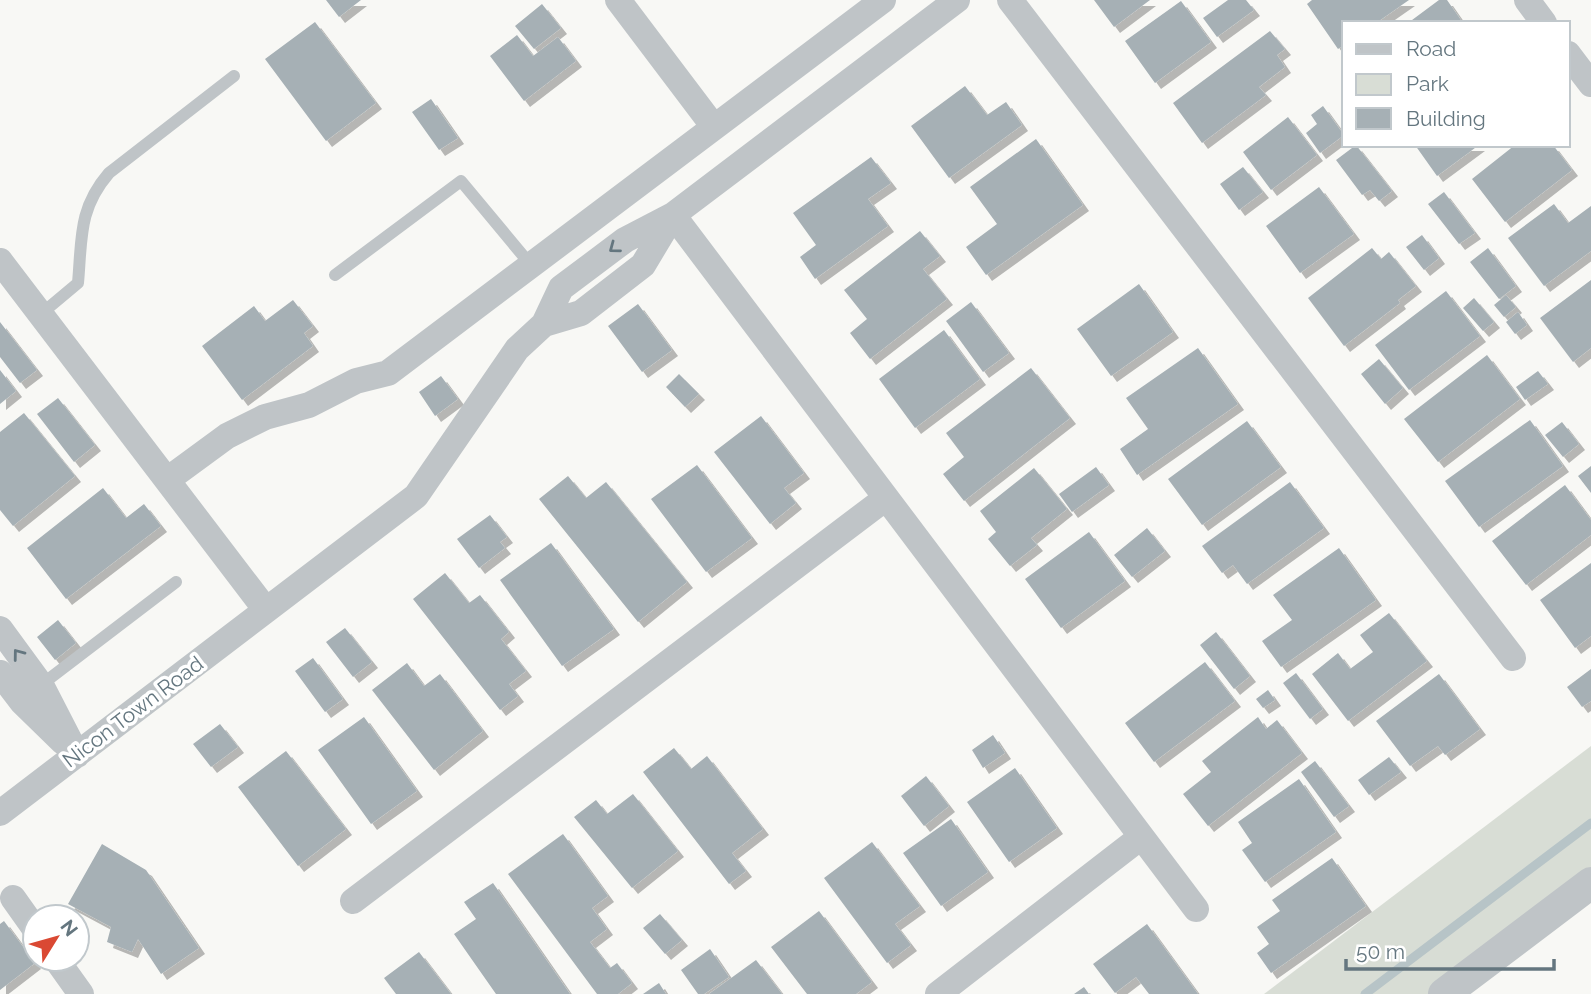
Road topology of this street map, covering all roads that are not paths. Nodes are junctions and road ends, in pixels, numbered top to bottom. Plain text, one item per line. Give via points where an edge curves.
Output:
1 (618, 0) edge
2 (883, 0) edge
3 (957, 0) edge
4 (1010, 0) edge
5 (1527, 0) edge
6 (1543, 21) edge
7 (1570, 57) edge
8 (234, 76) dead end
9 (1591, 84) edge
10 (714, 127) junction
11 (673, 215) junction
12 (0, 261) edge
13 (530, 264) junction
14 (335, 275) dead end
15 (41, 314) junction
16 (167, 480) junction
17 (886, 498) junction
18 (176, 582) dead end
19 (266, 610) junction
20 (0, 629) edge
21 (1513, 658) dead end
22 (0, 673) edge
23 (41, 685) junction
24 (77, 755) junction
25 (0, 813) edge
26 (1141, 837) junction
27 (1591, 883) edge
28 (13, 898) dead end
29 (353, 901) dead end
30 (21, 909) edge
31 (1196, 909) dead end
32 (66, 973) edge
33 (81, 994) edge
34 (938, 994) edge
35 (1444, 994) edge

1 - 10 street
2 - 10 street
3 - 11 street
4 - 21 street
5 - 6 street
7 - 9 street
8 - 15 lane via 109,173 94,190 81,232 78,283
10 - 13 street
11 - 17 street
11 - 19 street, Nicon Town Road via 625,240 561,288 544,324 517,349 416,496
12 - 15 street
13 - 14 lane via 461,181
13 - 16 street via 388,373 356,381 309,405 265,417 227,436
15 - 16 street
16 - 19 street
17 - 26 street
17 - 29 street
18 - 23 lane
19 - 24 street, Nicon Town Road
23 -> 20 street
22 - 24 street via 22,702
23 - 24 street
24 - 25 street, Nicon Town Road
26 - 31 street
26 - 34 street
27 - 35 street
28 - 30 street
32 - 33 street

